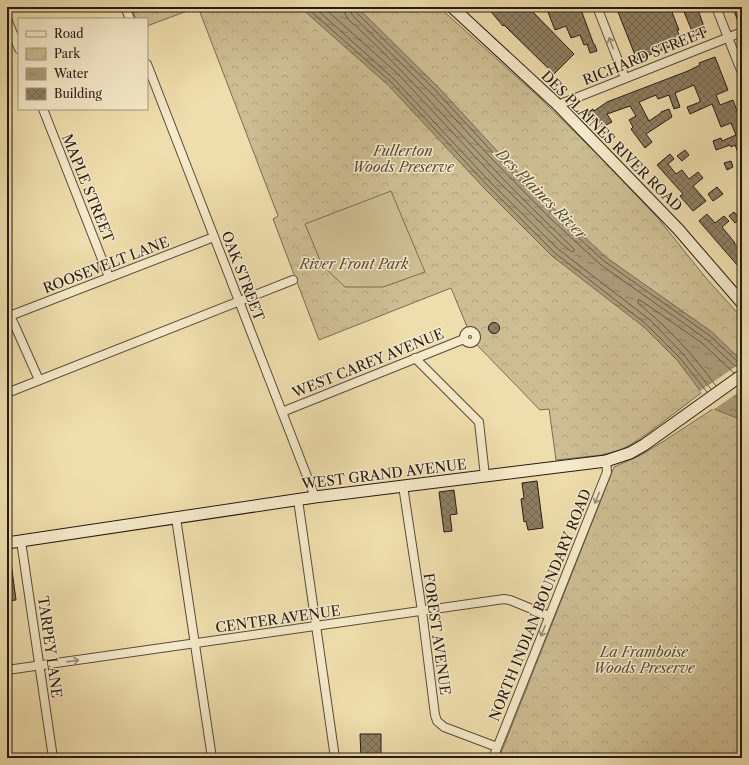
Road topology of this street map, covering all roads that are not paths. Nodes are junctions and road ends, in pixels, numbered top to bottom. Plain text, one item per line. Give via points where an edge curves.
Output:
1 (125, 7) edge
2 (452, 7) edge
3 (597, 7) edge
4 (716, 7) edge
5 (7, 18) edge
6 (130, 18) edge
7 (742, 32) edge
8 (728, 37) junction
9 (18, 46) edge
10 (148, 67) edge
11 (742, 73) edge
12 (625, 78) junction
13 (558, 105) junction
14 (43, 110) edge
15 (214, 237) junction
16 (109, 278) junction
17 (292, 280) dead end
18 (239, 301) junction
19 (742, 303) edge
20 (8, 315) edge
21 (464, 339) dead end
22 (415, 358) junction
23 (742, 375) edge
24 (39, 380) junction
25 (7, 393) edge
26 (282, 412) junction
27 (606, 461) junction
28 (485, 476) junction
29 (403, 486) junction
30 (315, 497) junction
31 (298, 500) junction
32 (176, 518) junction
33 (21, 540) junction
34 (7, 542) edge
35 (422, 611) junction
36 (549, 616) junction
37 (316, 627) junction
38 (196, 644) junction
39 (40, 665) junction
40 (7, 670) edge
41 (497, 747) junction
42 (53, 758) edge
43 (212, 758) edge
44 (335, 758) edge
45 (493, 758) edge

1 - 6 street
2 - 13 main road, DES PLAINES RIVER ROAD
12 -> 3 street
4 - 8 street
5 - 9 street
7 - 8 street, RICHARD STREET
8 - 11 street
8 - 12 street, RICHARD STREET
10 - 15 street, OAK STREET
12 - 13 street, RICHARD STREET
13 - 19 main road, DES PLAINES RIVER ROAD via 678,229
14 - 16 street, MAPLE STREET
15 - 16 street, ROOSEVELT LANE
15 - 18 street, OAK STREET
16 - 20 street, ROOSEVELT LANE
17 - 18 street
18 - 24 street
18 - 26 street, OAK STREET
20 - 24 street
21 - 22 street, WEST CAREY AVENUE
22 - 26 street, WEST CAREY AVENUE
22 - 28 street via 479,422
23 - 27 main road, WEST GRAND AVENUE via 644,445
24 - 25 street
26 - 30 street, OAK STREET
27 - 28 main road, WEST GRAND AVENUE
27 -> 36 street, NORTH INDIAN BOUNDARY ROAD via 607,472
28 - 29 main road, WEST GRAND AVENUE
29 - 30 main road, WEST GRAND AVENUE
29 - 35 street, FOREST AVENUE
30 - 31 main road, WEST GRAND AVENUE
31 - 32 main road, WEST GRAND AVENUE
31 - 37 street
32 - 33 main road, WEST GRAND AVENUE
32 - 38 street
33 - 34 main road, WEST GRAND AVENUE
33 - 39 street, TARPEY LANE
35 - 36 street, CENTER AVENUE via 504,599
35 - 37 street, CENTER AVENUE
35 - 41 street, FOREST AVENUE via 437,721 444,727
36 -> 41 street, NORTH INDIAN BOUNDARY ROAD
37 - 38 street, CENTER AVENUE
37 - 44 street
39 -> 38 street, CENTER AVENUE
38 - 43 street
39 - 40 street, CENTER AVENUE
39 - 42 street, TARPEY LANE
41 - 45 street, NORTH INDIAN BOUNDARY ROAD

